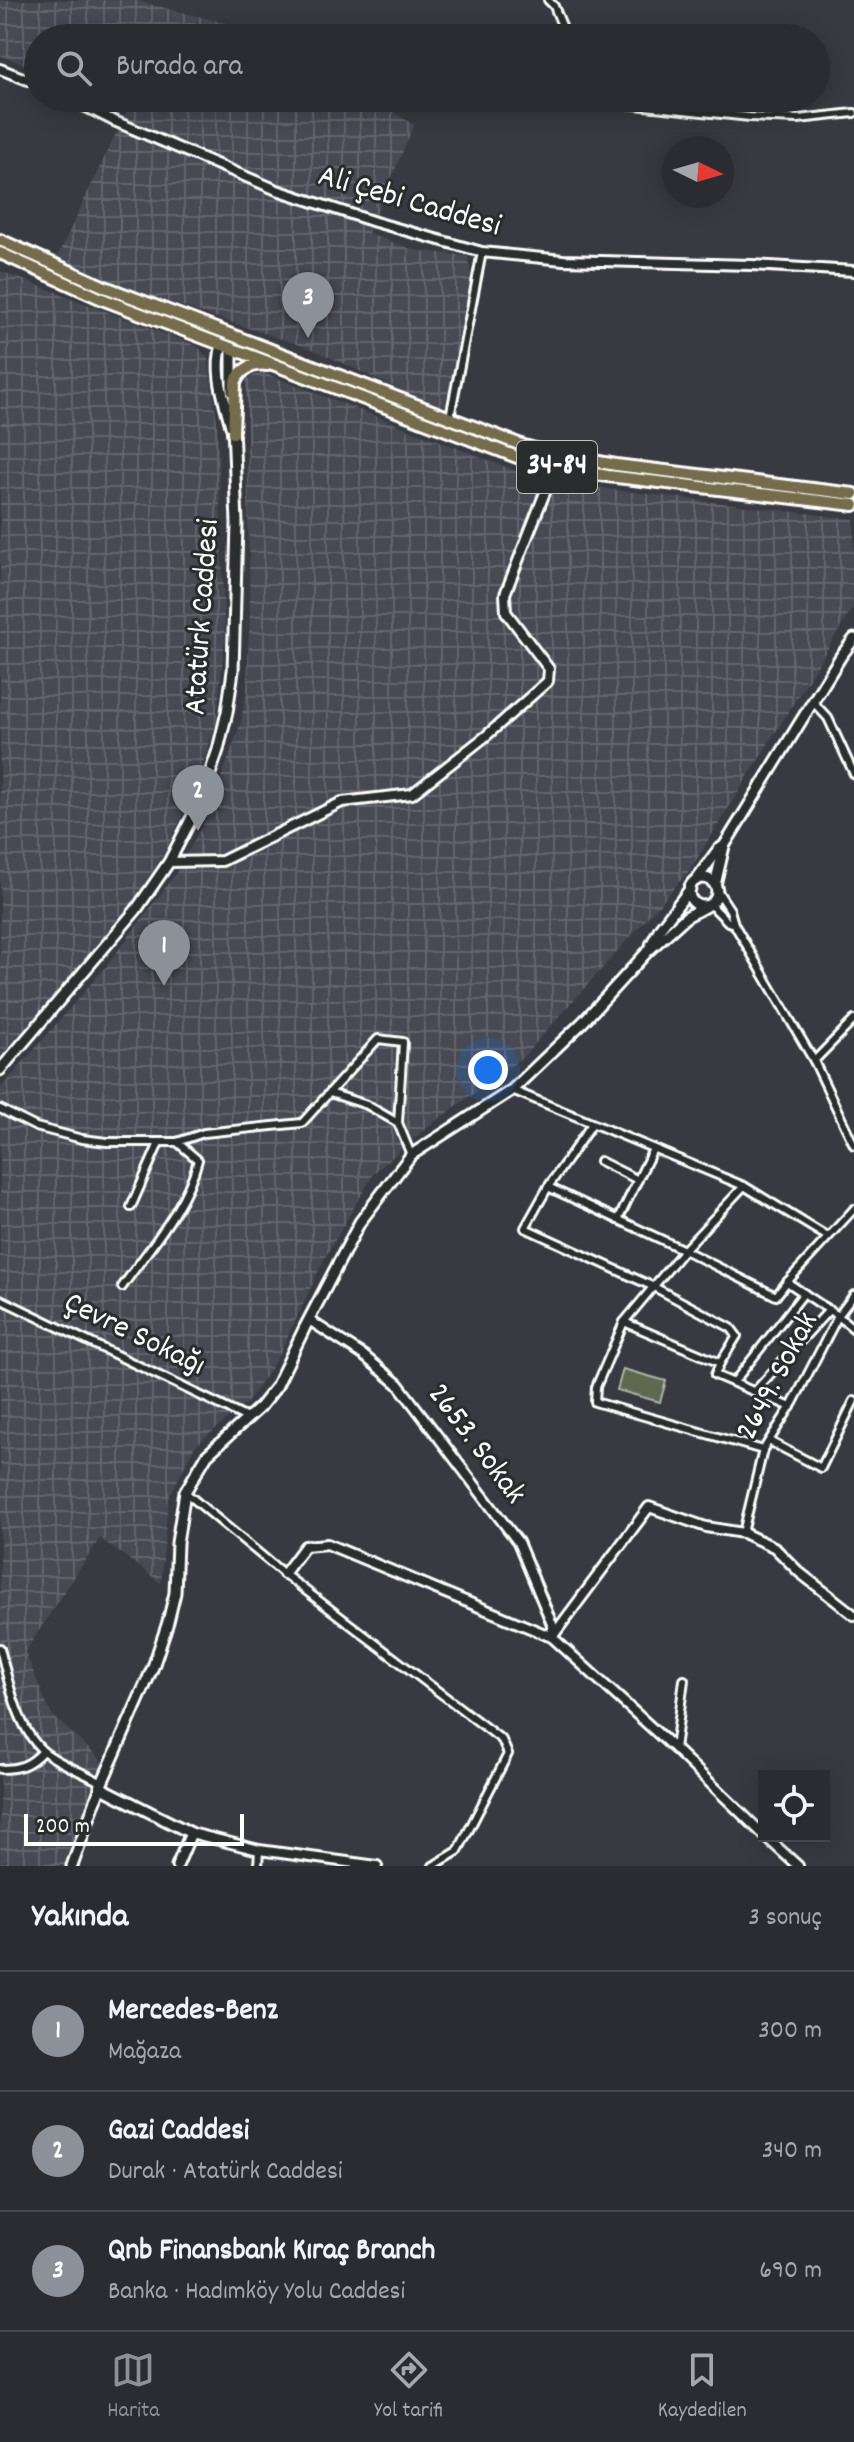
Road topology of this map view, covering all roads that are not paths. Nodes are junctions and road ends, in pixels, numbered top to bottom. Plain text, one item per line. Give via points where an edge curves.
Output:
1 (548, 0) edge
2 (561, 24) edge
3 (0, 69) edge
4 (24, 78) edge
5 (96, 112) edge
6 (702, 112) edge
7 (854, 113) edge
8 (0, 240) edge
9 (482, 252) junction
10 (0, 253) edge
11 (854, 271) edge
12 (230, 343) junction
13 (275, 365) junction
14 (449, 419) junction
15 (233, 433) junction
16 (555, 467) junction
17 (854, 494) edge
18 (854, 505) edge
19 (854, 639) edge
20 (813, 702) junction
21 (854, 774) edge
22 (724, 846) junction
23 (169, 862) junction
24 (692, 885) junction
25 (716, 888) junction
26 (708, 905) junction
27 (734, 924) junction
28 (648, 951) junction
29 (854, 1020) edge
30 (814, 1061) junction
31 (0, 1070) edge
32 (512, 1090) junction
33 (330, 1093) junction
34 (0, 1109) edge
35 (398, 1123) junction
36 (592, 1124) junction
37 (177, 1142) junction
38 (159, 1143) junction
39 (854, 1145) edge
40 (653, 1149) junction
41 (411, 1155) junction
42 (600, 1161) dead end
43 (638, 1180) junction
44 (744, 1186) junction
45 (548, 1187) junction
46 (131, 1207) dead end
47 (854, 1209) edge
48 (618, 1220) junction
49 (828, 1237) junction
50 (684, 1250) junction
51 (787, 1282) junction
52 (122, 1287) dead end
53 (654, 1287) junction
54 (804, 1293) junction
55 (854, 1295) edge
56 (0, 1299) edge
57 (829, 1310) junction
58 (838, 1316) junction
59 (309, 1320) junction
60 (624, 1322) junction
61 (854, 1329) edge
62 (720, 1363) junction
63 (734, 1382) junction
64 (755, 1391) junction
65 (854, 1401) edge
66 (791, 1407) junction
67 (247, 1418) junction
68 (769, 1441) junction
69 (763, 1450) junction
70 (185, 1492) junction
71 (743, 1533) junction
72 (284, 1574) junction
73 (854, 1615) edge
74 (552, 1637) junction
75 (0, 1648) edge
76 (684, 1680) dead end
77 (675, 1749) junction
78 (43, 1751) junction
79 (0, 1769) edge
80 (101, 1785) junction
81 (758, 1828) edge
82 (191, 1833) junction
83 (772, 1842) edge
84 (259, 1850) junction
85 (355, 1864) edge
86 (72, 1866) edge
87 (177, 1866) edge
88 (258, 1866) edge
89 (377, 1866) edge
90 (433, 1866) edge
91 (798, 1866) edge

1 - 2 street
3 - 4 street
5 - 9 street, Ali Çebi Caddesi via 277,190
6 - 7 street via 798,119
8 - 12 main road, 34-84
9 - 11 street, Ali Çebi Caddesi
9 - 14 street
10 - 12 main road, 34-84 via 102,299
12 - 13 main road, 34-84
12 - 14 main road, 34-84 via 295,360
12 - 15 main road, Atatürk Caddesi
13 - 15 main road via 252,366 238,376
13 - 16 main road, 34-84
14 - 17 main road, 34-84 via 578,459
15 - 23 main road, Atatürk Caddesi via 237,523 227,712 201,800
16 - 18 main road, 34-84
16 - 23 street via 505,594 506,612 549,669 548,681 412,794 342,802 222,861
19 - 20 main road
20 - 21 street via 828,718
20 - 22 main road
22 - 24 main road
22 - 25 main road
23 - 31 main road, Atatürk Caddesi via 136,910
24 - 25 main road via 709,879
24 - 26 main road via 694,902
24 - 28 main road
25 - 26 main road via 716,898
25 - 27 street
26 - 27 street
26 - 28 main road
27 - 30 street
28 - 32 main road
29 - 30 street
30 - 39 street
32 - 36 street
32 - 41 main road
33 - 35 street
33 - 35 street via 378,1039 403,1042
33 - 37 street via 302,1123 204,1133
34 - 38 street via 36,1127 82,1139
35 - 41 street
36 - 40 street
36 - 45 street
37 - 38 street
37 - 52 street via 198,1160 194,1174 184,1198
38 - 46 street
40 - 43 street
40 - 44 street
41 - 59 main road via 360,1222
42 - 43 street
43 - 48 street
44 - 49 street
44 - 50 street
45 - 48 street
45 - 53 street via 525,1228
47 - 49 street
48 - 50 street
49 - 51 street
50 - 51 street via 776,1296
50 - 53 street
51 - 54 street
53 - 60 street
53 - 62 street via 731,1328 737,1336
54 - 57 street
54 - 63 street
55 - 58 street, 2649. Sokak
56 - 67 street, Çevre Sokağı
57 - 58 street
57 - 64 street
58 - 61 street
58 - 66 street, 2649. Sokak
59 - 67 main road via 276,1387
59 - 74 street, 2653. Sokak via 398,1384 518,1542 552,1624
60 - 62 street
60 - 69 street via 596,1387 595,1402
62 - 63 street via 715,1375
63 - 64 street
64 - 66 street
65 - 68 street via 821,1468
66 - 68 street, 2649. Sokak
67 - 70 main road via 207,1455
68 - 69 street, 2649. Sokak
69 - 71 street, 2649. Sokak
70 - 72 street
70 - 80 main road via 168,1622
71 - 73 street via 774,1547
71 - 74 street via 706,1527 649,1507
72 - 74 street via 305,1546 327,1544
72 - 90 street via 502,1740 508,1754 458,1851
74 - 77 street
75 - 78 street via 6,1678 29,1733
76 - 77 street
77 - 81 street
78 - 79 street via 30,1765
78 - 80 street
80 - 82 main road
80 - 86 main road
82 - 84 street
82 - 87 main road
83 - 91 street
84 - 85 street
84 - 88 street
85 - 89 street

